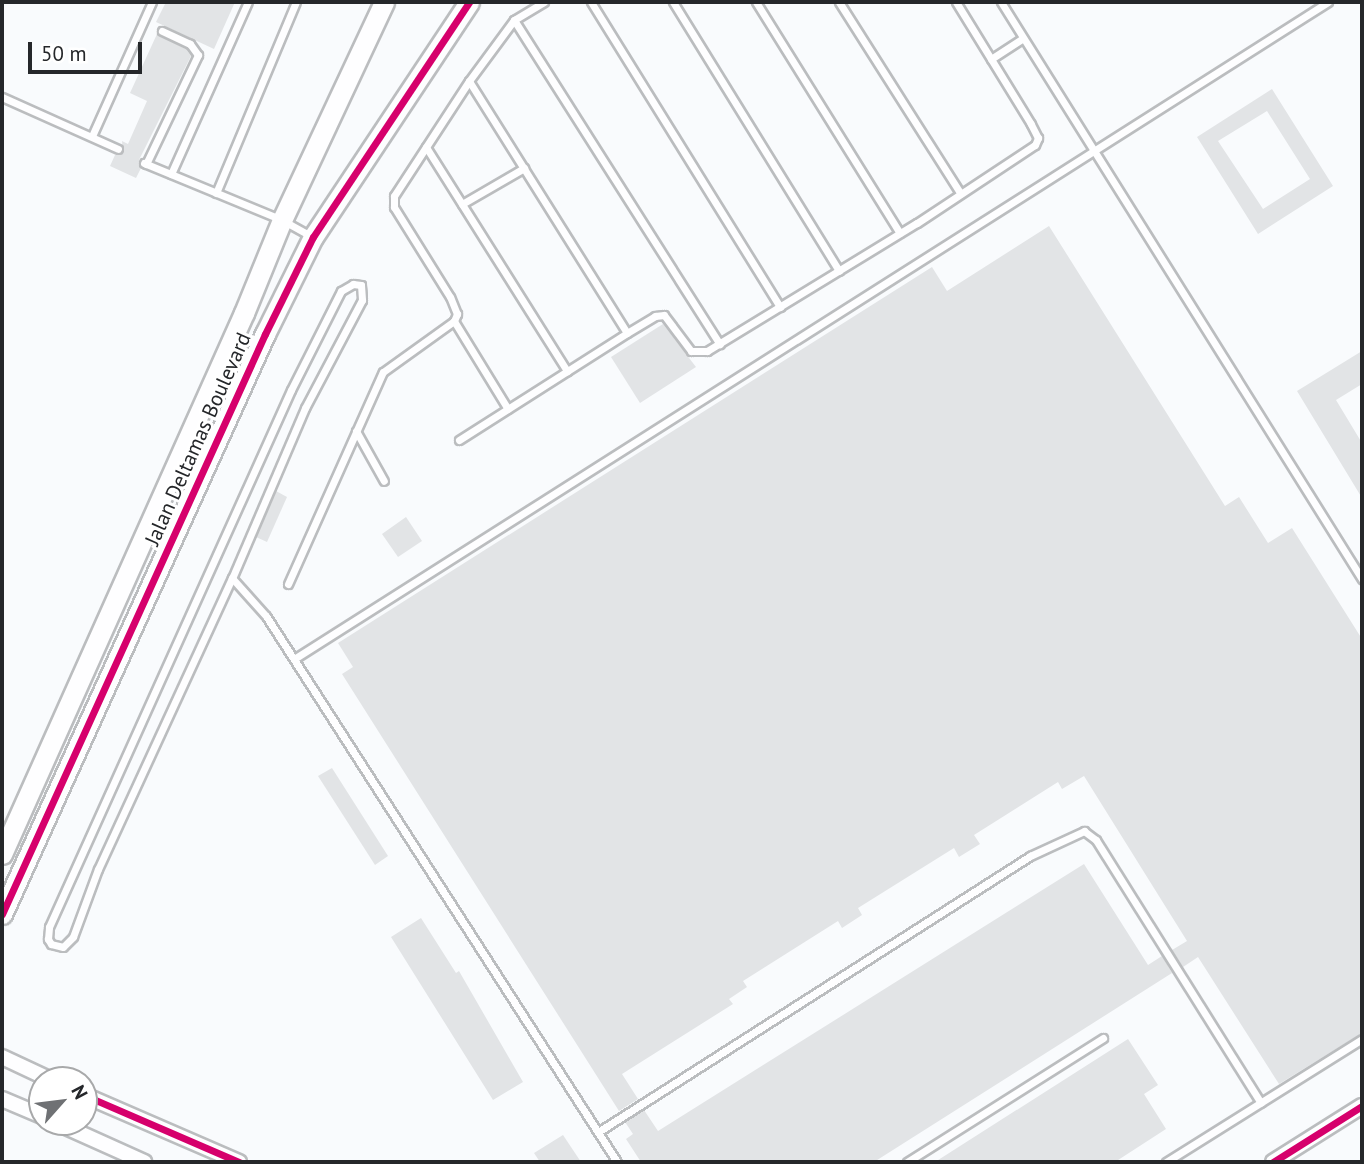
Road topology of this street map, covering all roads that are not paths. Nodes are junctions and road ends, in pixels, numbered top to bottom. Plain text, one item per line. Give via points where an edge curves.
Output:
1 (152, 2) edge
2 (248, 2) edge
3 (296, 2) edge
4 (384, 2) edge
5 (469, 2) edge
6 (544, 2) edge
7 (591, 2) edge
8 (673, 2) edge
9 (756, 2) edge
10 (839, 2) edge
11 (956, 2) edge
12 (1001, 2) edge
13 (1328, 2) edge
14 (514, 20) junction
15 (162, 31) dead end
16 (1023, 38) junction
17 (991, 59) junction
18 (469, 81) junction
19 (2, 97) edge
20 (92, 136) junction
21 (426, 147) junction
22 (118, 149) dead end
23 (1096, 152) junction
24 (524, 168) junction
25 (171, 174) junction
26 (216, 193) junction
27 (961, 194) junction
28 (463, 204) junction
29 (282, 220) junction
30 (900, 233) junction
31 (313, 237) junction
32 (839, 271) junction
33 (780, 307) junction
34 (454, 321) junction
35 (627, 333) junction
36 (720, 344) junction
37 (567, 371) junction
38 (508, 408) junction
39 (356, 431) junction
40 (459, 440) dead end
41 (384, 481) dead end
42 (232, 578) junction
43 (1362, 579) edge
44 (288, 584) dead end
45 (295, 659) junction
46 (2, 854) edge
47 (2, 914) edge
48 (1103, 1038) dead end
49 (1362, 1039) edge
50 (2, 1057) edge
51 (28, 1069) edge
52 (2, 1099) edge
53 (98, 1101) edge
54 (1261, 1103) junction
55 (1362, 1105) edge
56 (28, 1110) edge
57 (598, 1132) junction
58 (86, 1136) edge
59 (1276, 1161) edge
60 (144, 1162) edge
61 (239, 1162) edge
62 (617, 1162) edge
63 (907, 1162) edge
64 (1166, 1162) edge

1 - 20 lane
2 - 25 lane
3 - 26 lane
4 - 29 street
5 - 31 street, Jalan Deltamas Boulevard
6 - 14 lane
7 - 33 lane
8 - 32 lane
9 - 30 lane
10 - 27 lane
11 - 17 lane
12 - 16 lane
13 - 23 lane
14 - 18 lane
14 - 36 lane
15 - 25 lane via 190,44 198,55 145,163
16 - 17 lane
16 - 23 lane
17 - 27 lane via 1038,138 1035,145
18 - 21 lane
18 - 24 lane
19 - 20 lane
20 - 22 lane
21 - 28 lane
21 - 34 lane via 393,203 455,306
23 - 43 lane
23 - 45 lane
24 - 28 lane
24 - 35 lane
25 - 26 lane
26 - 29 lane
27 - 30 lane
28 - 37 lane
29 - 31 lane
29 - 46 street
30 - 32 lane
31 - 47 street, Jalan Deltamas Boulevard via 248,370
32 - 33 lane
33 - 36 lane
34 - 38 lane
34 - 39 lane via 386,368
35 - 36 lane via 661,314 691,351 706,351
35 - 37 lane
37 - 38 lane
38 - 40 lane
39 - 41 lane
39 - 44 lane
42 - 42 lane via 98,869 73,937 63,947 51,944 50,927 291,390 341,291 361,285 362,300 305,408
42 - 45 lane via 253,599
45 - 57 lane
48 - 63 lane
49 - 54 lane
50 - 51 street
52 - 56 street
53 - 61 street
54 - 57 lane via 1096,840 1084,831 1030,856
54 - 64 lane
55 - 59 street
57 - 62 lane
58 - 60 street

